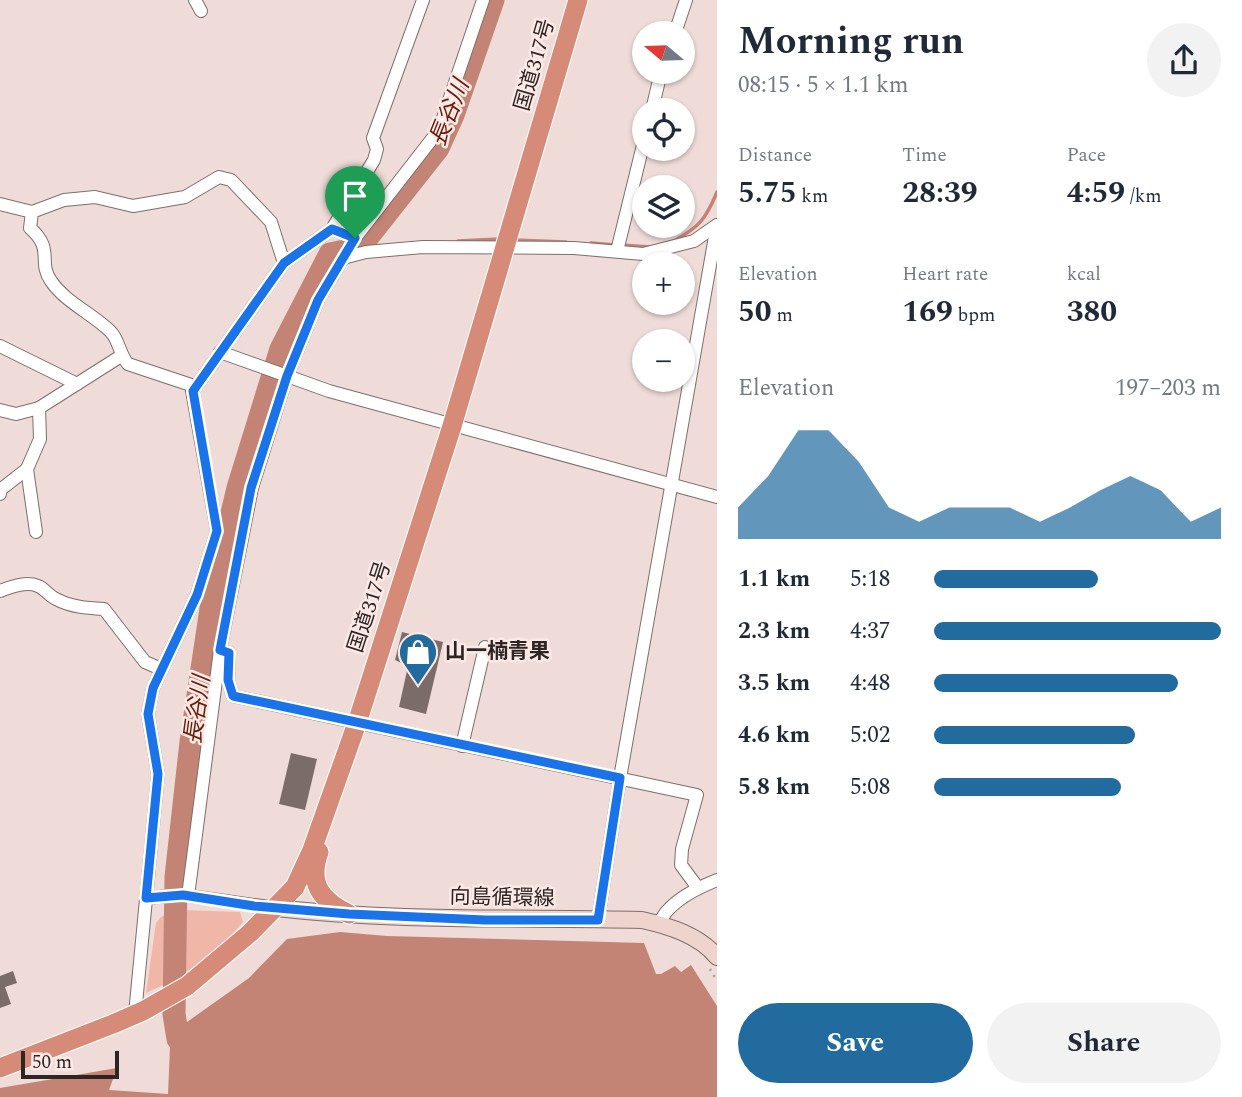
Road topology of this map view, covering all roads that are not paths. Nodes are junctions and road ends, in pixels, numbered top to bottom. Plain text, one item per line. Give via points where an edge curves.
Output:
1 (423, 0) edge
2 (483, 0) edge
3 (578, 0) edge
4 (686, 0) edge
5 (679, 21) edge
6 (639, 161) edge
7 (0, 204) edge
8 (32, 212) junction
9 (717, 225) edge
10 (332, 229) junction
11 (355, 238) junction
12 (505, 248) junction
13 (617, 251) junction
14 (343, 258) junction
15 (284, 263) junction
16 (0, 346) edge
17 (220, 352) junction
18 (121, 356) junction
19 (284, 375) junction
20 (77, 384) junction
21 (193, 391) junction
22 (39, 408) junction
23 (0, 410) edge
24 (452, 426) junction
25 (27, 469) junction
26 (671, 484) junction
27 (0, 494) edge
28 (717, 497) edge
29 (36, 532) dead end
30 (0, 591) edge
31 (485, 648) dead end
32 (220, 650) junction
33 (162, 669) junction
34 (357, 723) junction
35 (462, 746) junction
36 (620, 778) junction
37 (717, 880) edge
38 (698, 888) junction
39 (185, 896) junction
40 (148, 898) junction
41 (276, 908) junction
42 (349, 914) junction
43 (598, 920) junction
44 (659, 924) junction
45 (717, 957) edge
46 (139, 1012) junction
47 (0, 1068) edge

1 - 10 street via 373,138 374,160
2 - 11 street via 439,130
3 - 12 highway, 国道317号
4 - 5 street
6 - 13 street
7 - 8 street
8 - 15 street via 64,200 95,197 133,206 185,197 219,177 231,180 271,222
8 - 18 street via 30,228 46,247 50,280 114,333
9 - 13 street via 694,241 668,249 643,254
9 - 26 street
10 - 11 street
10 - 15 street
11 - 14 street
12 - 13 street
12 - 14 street via 396,248
12 - 24 highway, 国道317号
14 - 19 street
15 - 17 street
16 - 20 street
17 - 19 street
17 - 21 street
18 - 20 street
18 - 21 street via 128,364 191,385
19 - 24 street
19 - 32 street via 251,488
20 - 22 street
21 - 33 street via 217,531 197,595
22 - 23 street via 16,414
22 - 25 street via 40,439
24 - 26 street
24 - 34 highway, 国道317号
25 - 27 street
25 - 29 street
26 - 28 street
26 - 36 street
30 - 33 street via 25,584 38,586 69,604 104,609 145,662
31 - 35 street
32 - 34 street via 229,653 233,696
32 - 39 street
33 - 40 street via 148,714 158,774
34 - 35 street
34 - 41 highway, 国道317号 via 313,850 295,887
34 - 42 highway via 341,790 314,866 315,880 326,899
35 - 36 street
36 - 38 street via 697,795 681,864
36 - 43 street
37 - 38 street
38 - 44 street via 662,915
39 - 40 street
39 - 41 street
40 - 46 street
41 - 42 main road, 向島循環線
41 - 46 highway, 国道317号 via 187,985
42 - 43 main road, 向島循環線
43 - 44 main road, 向島循環線
44 - 45 main road, 向島循環線 via 693,937
46 - 47 highway, 国道317号

